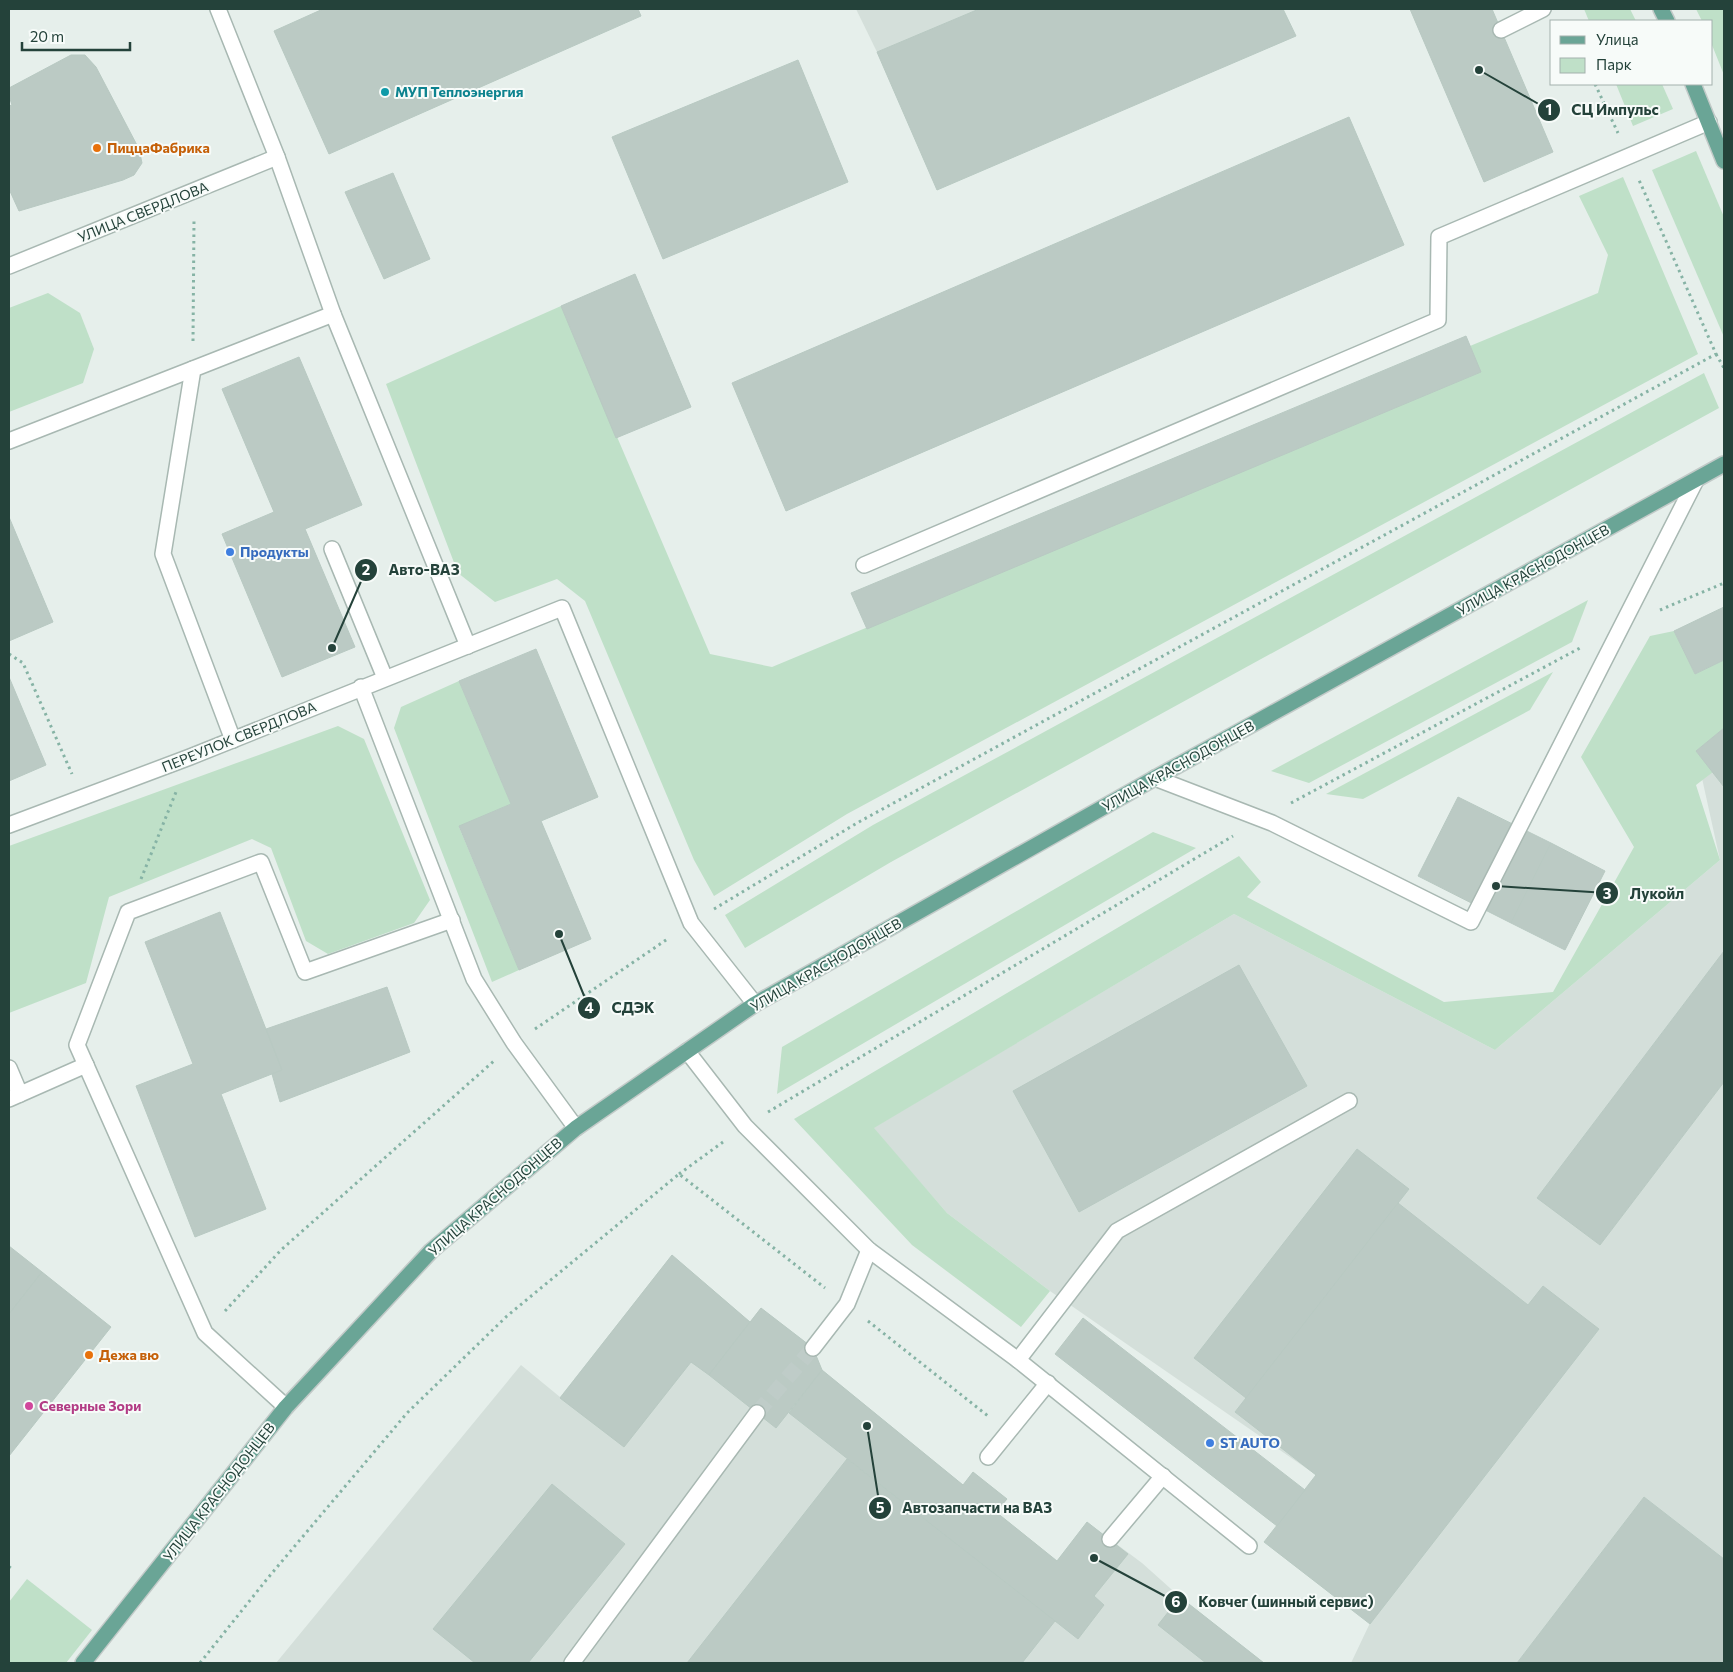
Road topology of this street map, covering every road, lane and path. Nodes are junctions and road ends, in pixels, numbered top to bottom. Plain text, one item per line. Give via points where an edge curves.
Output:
1 (218, 9) edge
2 (1543, 9) edge
3 (1501, 30) dead end
4 (1595, 85) edge
5 (1693, 85) edge
6 (1709, 122) junction
7 (277, 157) junction
8 (1628, 157) junction
9 (1724, 161) edge
10 (194, 192) junction
11 (9, 266) edge
12 (332, 314) junction
13 (1716, 354) junction
14 (1724, 368) edge
15 (193, 369) junction
16 (9, 441) edge
17 (1724, 464) edge
18 (1696, 480) junction
19 (332, 549) dead end
20 (864, 565) dead end
21 (1724, 583) edge
22 (1622, 626) junction
23 (468, 646) junction
24 (9, 654) edge
25 (385, 678) junction
26 (362, 687) junction
27 (233, 740) junction
28 (190, 757) junction
29 (1155, 778) junction
30 (82, 798) junction
31 (1261, 819) junction
32 (9, 825) edge
33 (128, 912) junction
34 (452, 920) junction
35 (691, 923) junction
36 (755, 1004) junction
37 (514, 1043) junction
38 (687, 1052) junction
39 (86, 1065) junction
40 (9, 1068) edge
41 (14, 1097) edge
42 (1349, 1101) dead end
43 (745, 1126) junction
44 (576, 1128) junction
45 (680, 1174) junction
46 (869, 1250) junction
47 (847, 1304) junction
48 (205, 1333) junction
49 (813, 1348) tunnel mouth
50 (1018, 1360) junction
51 (1048, 1383) junction
52 (286, 1407) junction
53 (757, 1413) tunnel mouth
54 (1008, 1432) junction
55 (988, 1457) dead end
56 (1163, 1476) junction
57 (1110, 1539) dead end
58 (1250, 1546) dead end
59 (83, 1663) edge
60 (200, 1663) edge
61 (572, 1663) edge

1 - 7 street
2 - 3 street
4 - 8 path
5 - 6 main road
6 - 8 street
6 - 9 main road
7 - 10 street, УЛИЦА СВЕРДЛОВА
7 - 12 street
8 - 13 path
8 - 20 street via 1439,237 1438,320
10 - 11 street, УЛИЦА СВЕРДЛОВА
10 - 15 path
12 - 15 street
12 - 23 street
13 - 14 path
13 - 35 path via 866,818
15 - 16 street
15 - 27 street via 163,554
17 - 18 main road, УЛИЦА КРАСНОДОНЦЕВ
18 - 22 street
18 - 29 main road, УЛИЦА КРАСНОДОНЦЕВ
19 - 25 street
21 - 22 path
22 - 31 path
22 - 31 street via 1471,922
23 - 25 street, ПЕРЕУЛОК СВЕРДЛОВА
23 - 35 street, ПЕРЕУЛОК СВЕРДЛОВА via 562,608
24 - 30 path via 23,663
25 - 26 street, ПЕРЕУЛОК СВЕРДЛОВА
26 - 27 street, ПЕРЕУЛОК СВЕРДЛОВА
26 - 34 street
27 - 28 street, ПЕРЕУЛОК СВЕРДЛОВА
28 - 30 street, ПЕРЕУЛОК СВЕРДЛОВА
28 - 33 path
29 - 31 street
29 - 36 main road, УЛИЦА КРАСНОДОНЦЕВ
30 - 32 street, ПЕРЕУЛОК СВЕРДЛОВА
31 - 43 path
33 - 34 street via 261,862 305,972
33 - 39 street via 77,1045
34 - 37 street via 474,979
35 - 36 street
35 - 37 path
36 - 38 main road, УЛИЦА КРАСНОДОНЦЕВ
37 - 44 street
37 - 48 path via 281,1250
38 - 43 street
38 - 44 main road, УЛИЦА КРАСНОДОНЦЕВ
39 - 41 street
39 - 48 street
40 - 41 street
42 - 50 street via 1117,1231
43 - 45 path
43 - 46 street
44 - 52 main road, УЛИЦА КРАСНОДОНЦЕВ via 431,1251
45 - 47 path
45 - 60 path via 508,1316 407,1413
46 - 47 street
46 - 50 street
47 - 49 street
47 - 54 path
48 - 52 street
50 - 51 street
51 - 54 street
51 - 56 street
52 - 59 main road, УЛИЦА КРАСНОДОНЦЕВ
53 - 61 street
54 - 55 street
56 - 57 street
56 - 58 street

